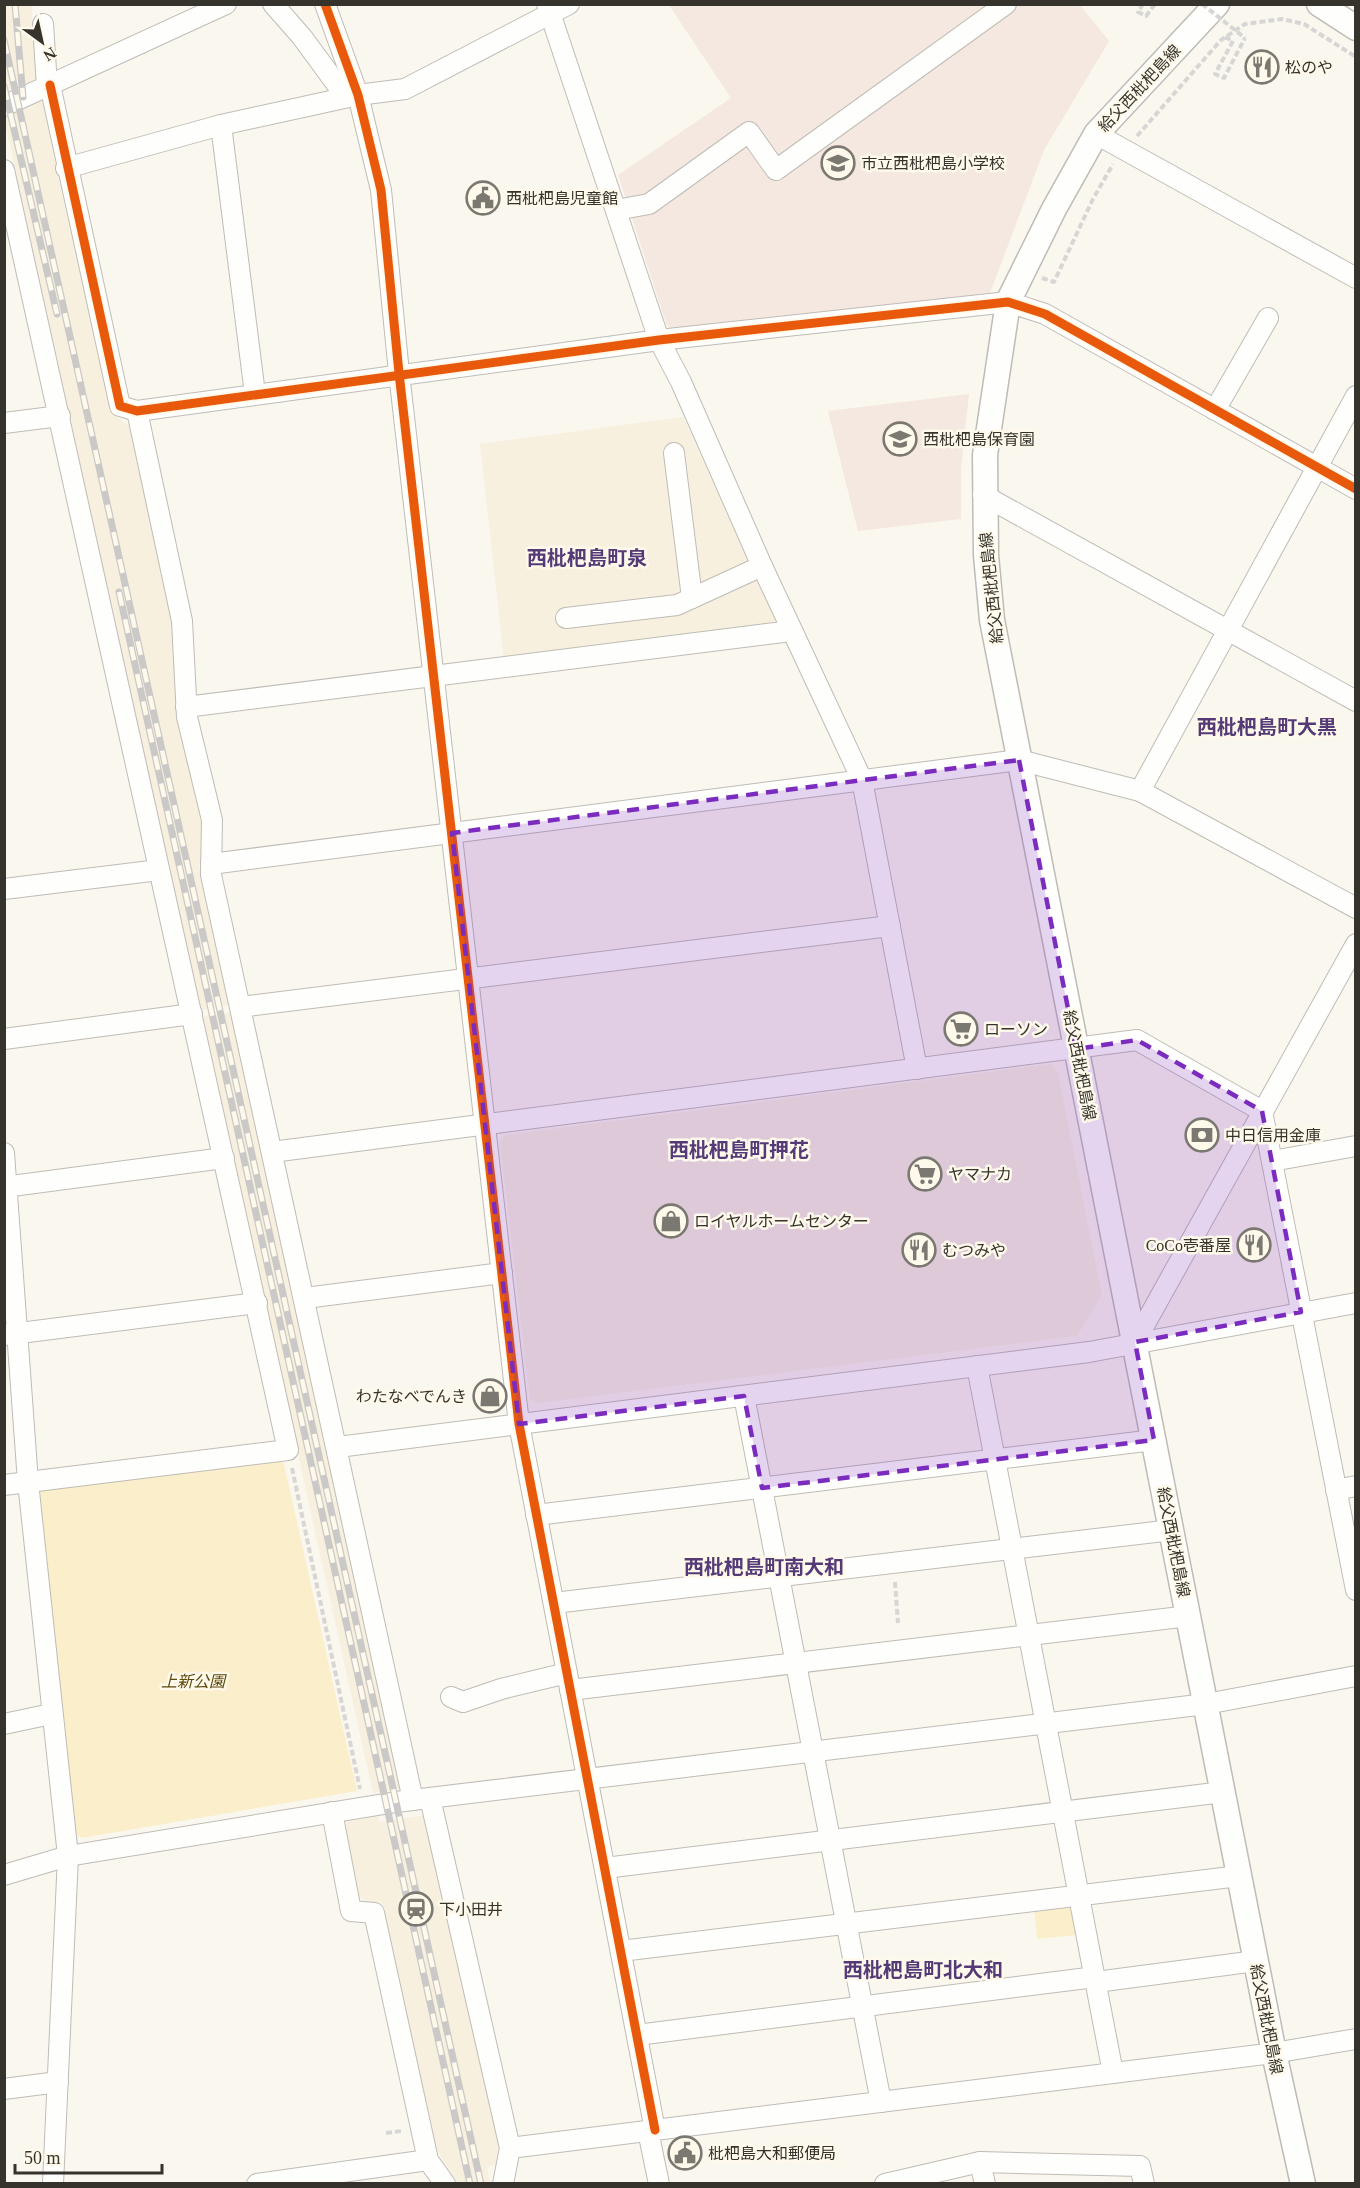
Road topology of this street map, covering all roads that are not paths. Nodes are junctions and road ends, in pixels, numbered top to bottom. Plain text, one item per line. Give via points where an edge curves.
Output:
1 (226, 4) edge
2 (273, 4) edge
3 (325, 4) edge
4 (569, 4) edge
5 (1006, 4) edge
6 (1217, 4) edge
7 (1319, 4) edge
8 (549, 10) edge
9 (43, 24) dead end
10 (1356, 28) edge
11 (48, 86) junction
12 (352, 96) junction
13 (4, 106) edge
14 (221, 125) junction
15 (1096, 134) junction
16 (66, 168) junction
17 (4, 170) edge
18 (616, 210) junction
19 (1356, 278) edge
20 (1008, 302) junction
21 (1268, 318) dead end
22 (658, 340) junction
23 (399, 373) junction
24 (255, 394) junction
25 (1356, 396) edge
26 (1215, 410) junction
27 (136, 411) junction
28 (60, 416) junction
29 (4, 423) edge
30 (674, 453) dead end
31 (1316, 467) junction
32 (1356, 489) edge
33 (983, 495) junction
34 (762, 566) junction
35 (692, 598) junction
36 (566, 618) dead end
37 (1227, 630) junction
38 (791, 631) junction
39 (435, 676) junction
40 (1356, 701) edge
41 (186, 707) junction
42 (1019, 760) junction
43 (862, 780) junction
44 (1140, 791) junction
45 (452, 833) junction
46 (211, 864) junction
47 (159, 870) junction
48 (4, 889) edge
49 (1356, 908) edge
50 (890, 926) junction
51 (1356, 944) edge
52 (468, 978) junction
53 (240, 1007) junction
54 (192, 1014) junction
55 (4, 1039) edge
56 (1076, 1049) junction
57 (917, 1069) junction
58 (1262, 1111) junction
59 (485, 1125) junction
60 (1356, 1146) edge
61 (272, 1152) junction
62 (4, 1153) edge
63 (224, 1158) junction
64 (1272, 1161) junction
65 (6, 1187) edge
66 (502, 1273) junction
67 (305, 1298) junction
68 (257, 1303) junction
69 (1356, 1303) edge
70 (1301, 1312) junction
71 (11, 1334) edge
72 (1135, 1342) junction
73 (977, 1366) junction
74 (744, 1396) junction
75 (519, 1424) junction
76 (1154, 1440) junction
77 (338, 1448) junction
78 (994, 1460) junction
79 (28, 1482) junction
80 (4, 1485) edge
81 (762, 1488) junction
82 (1346, 1488) edge
83 (536, 1515) junction
84 (1172, 1530) junction
85 (1011, 1550) junction
86 (779, 1576) junction
87 (1356, 1590) edge
88 (554, 1603) junction
89 (1189, 1616) junction
90 (1028, 1635) junction
91 (795, 1663) junction
92 (1356, 1676) edge
93 (569, 1682) junction
94 (451, 1697) dead end
95 (1206, 1704) junction
96 (51, 1714) junction
97 (1045, 1723) junction
98 (4, 1724) edge
99 (812, 1752) junction
100 (588, 1779) junction
101 (1223, 1792) junction
102 (422, 1799) junction
103 (332, 1812) junction
104 (1062, 1812) junction
105 (830, 1841) junction
106 (68, 1856) junction
107 (605, 1868) junction
108 (4, 1875) edge
109 (1239, 1876) junction
110 (1079, 1896) junction
111 (846, 1924) junction
112 (621, 1951) junction
113 (1256, 1961) junction
114 (1095, 1979) junction
115 (862, 2006) junction
116 (637, 2035) junction
117 (1356, 2039) edge
118 (1274, 2053) junction
119 (1113, 2073) junction
120 (58, 2082) junction
121 (4, 2089) edge
122 (881, 2102) junction
123 (652, 2131) junction
124 (510, 2148) junction
125 (428, 2160) junction
126 (980, 2162) junction
127 (53, 2184) edge
128 (257, 2184) edge
129 (445, 2184) edge
130 (503, 2184) edge
131 (659, 2184) edge
132 (885, 2184) edge
133 (985, 2184) edge
134 (1144, 2184) edge
135 (1303, 2184) edge

1 - 11 street
2 - 12 street
3 - 12 street
4 - 8 street
5 - 18 street via 776,170 748,132 649,204
6 - 15 main road, 給父西枇杷島線
7 - 10 main road
8 - 12 street via 405,89
8 - 18 street
9 - 11 street
11 - 13 street
11 - 16 street
12 - 14 street
12 - 23 street via 381,190
14 - 16 street
14 - 24 street
15 - 19 street
15 - 20 main road, 給父西枇杷島線
16 - 27 street via 120,406
17 - 28 street
18 - 22 street
20 - 22 street
20 - 26 street via 1045,314
20 - 33 main road, 給父西枇杷島線 via 992,398
21 - 26 street
22 - 23 street
22 - 34 street via 681,382
23 - 24 street
23 - 39 street
24 - 27 street
25 - 31 street
26 - 31 street
27 - 41 street via 182,621
28 - 29 street
28 - 47 street
30 - 35 street
31 - 32 street
31 - 37 street
33 - 37 street
33 - 42 main road, 給父西枇杷島線 via 992,620
34 - 35 street
34 - 38 street
35 - 36 street via 677,605
37 - 40 street
37 - 44 street
38 - 39 street
38 - 43 street
39 - 41 street
39 - 45 street
41 - 46 street via 212,820
42 - 43 street
42 - 44 street
42 - 56 main road, 給父西枇杷島線
43 - 45 street
43 - 50 street
44 - 49 street
45 - 46 street
45 - 52 street
46 - 53 street
47 - 48 street
47 - 54 street
50 - 52 street
50 - 57 street
51 - 58 street
52 - 53 street
52 - 59 street
53 - 61 street
54 - 55 street
54 - 63 street
56 - 57 street
56 - 58 street via 1137,1040
56 - 72 main road, 給父西枇杷島線
57 - 59 street
58 - 64 street
58 - 72 street
59 - 61 street
59 - 66 street
60 - 64 street
61 - 67 street
62 - 65 street
63 - 65 street
63 - 68 street
64 - 70 street
65 - 71 street
66 - 67 street
66 - 75 street
67 - 77 street
68 - 71 street
68 - 79 street via 288,1450
69 - 70 street
70 - 72 street
70 - 82 street
71 - 79 street
72 - 73 street
72 - 76 main road, 給父西枇杷島線
73 - 74 street
73 - 78 street
74 - 75 street
74 - 81 street
75 - 77 street
75 - 83 street
76 - 78 street
76 - 84 main road, 給父西枇杷島線
77 - 102 street
78 - 81 street
78 - 85 street
79 - 80 street
79 - 96 street
81 - 83 street
81 - 86 street
82 - 87 street
83 - 88 street
84 - 85 street
84 - 89 main road, 給父西枇杷島線
85 - 86 street
85 - 90 street
86 - 88 street
86 - 91 street
88 - 93 street
89 - 90 street
89 - 95 main road, 給父西枇杷島線
90 - 91 street
90 - 97 street
91 - 93 street
91 - 99 street
92 - 95 street
93 - 94 street via 501,1689 463,1702
93 - 100 street
95 - 97 street
95 - 101 main road, 給父西枇杷島線
96 - 98 street
96 - 106 street
97 - 99 street
97 - 104 street
99 - 100 street
99 - 105 street
100 - 102 street
100 - 107 street
101 - 104 street
101 - 109 main road, 給父西枇杷島線
102 - 103 street
102 - 124 street
103 - 106 street
103 - 125 street via 351,1911 374,1913
104 - 105 street
104 - 110 street
105 - 107 street
105 - 111 street
106 - 108 street
106 - 120 street
107 - 112 street
109 - 110 street
109 - 113 main road, 給父西枇杷島線
110 - 111 street
110 - 114 street
111 - 112 street
111 - 115 street
112 - 116 street
113 - 114 street
113 - 118 main road, 給父西枇杷島線
114 - 115 street
114 - 119 street
115 - 116 street
115 - 122 street
116 - 123 street
117 - 118 street
118 - 119 street
118 - 135 main road, 給父西枇杷島線
119 - 122 street
120 - 121 street
120 - 127 street
122 - 123 street
123 - 124 street
123 - 131 street
124 - 130 street
125 - 128 street
125 - 129 street
126 - 132 street
126 - 133 street
126 - 134 street via 1140,2166

